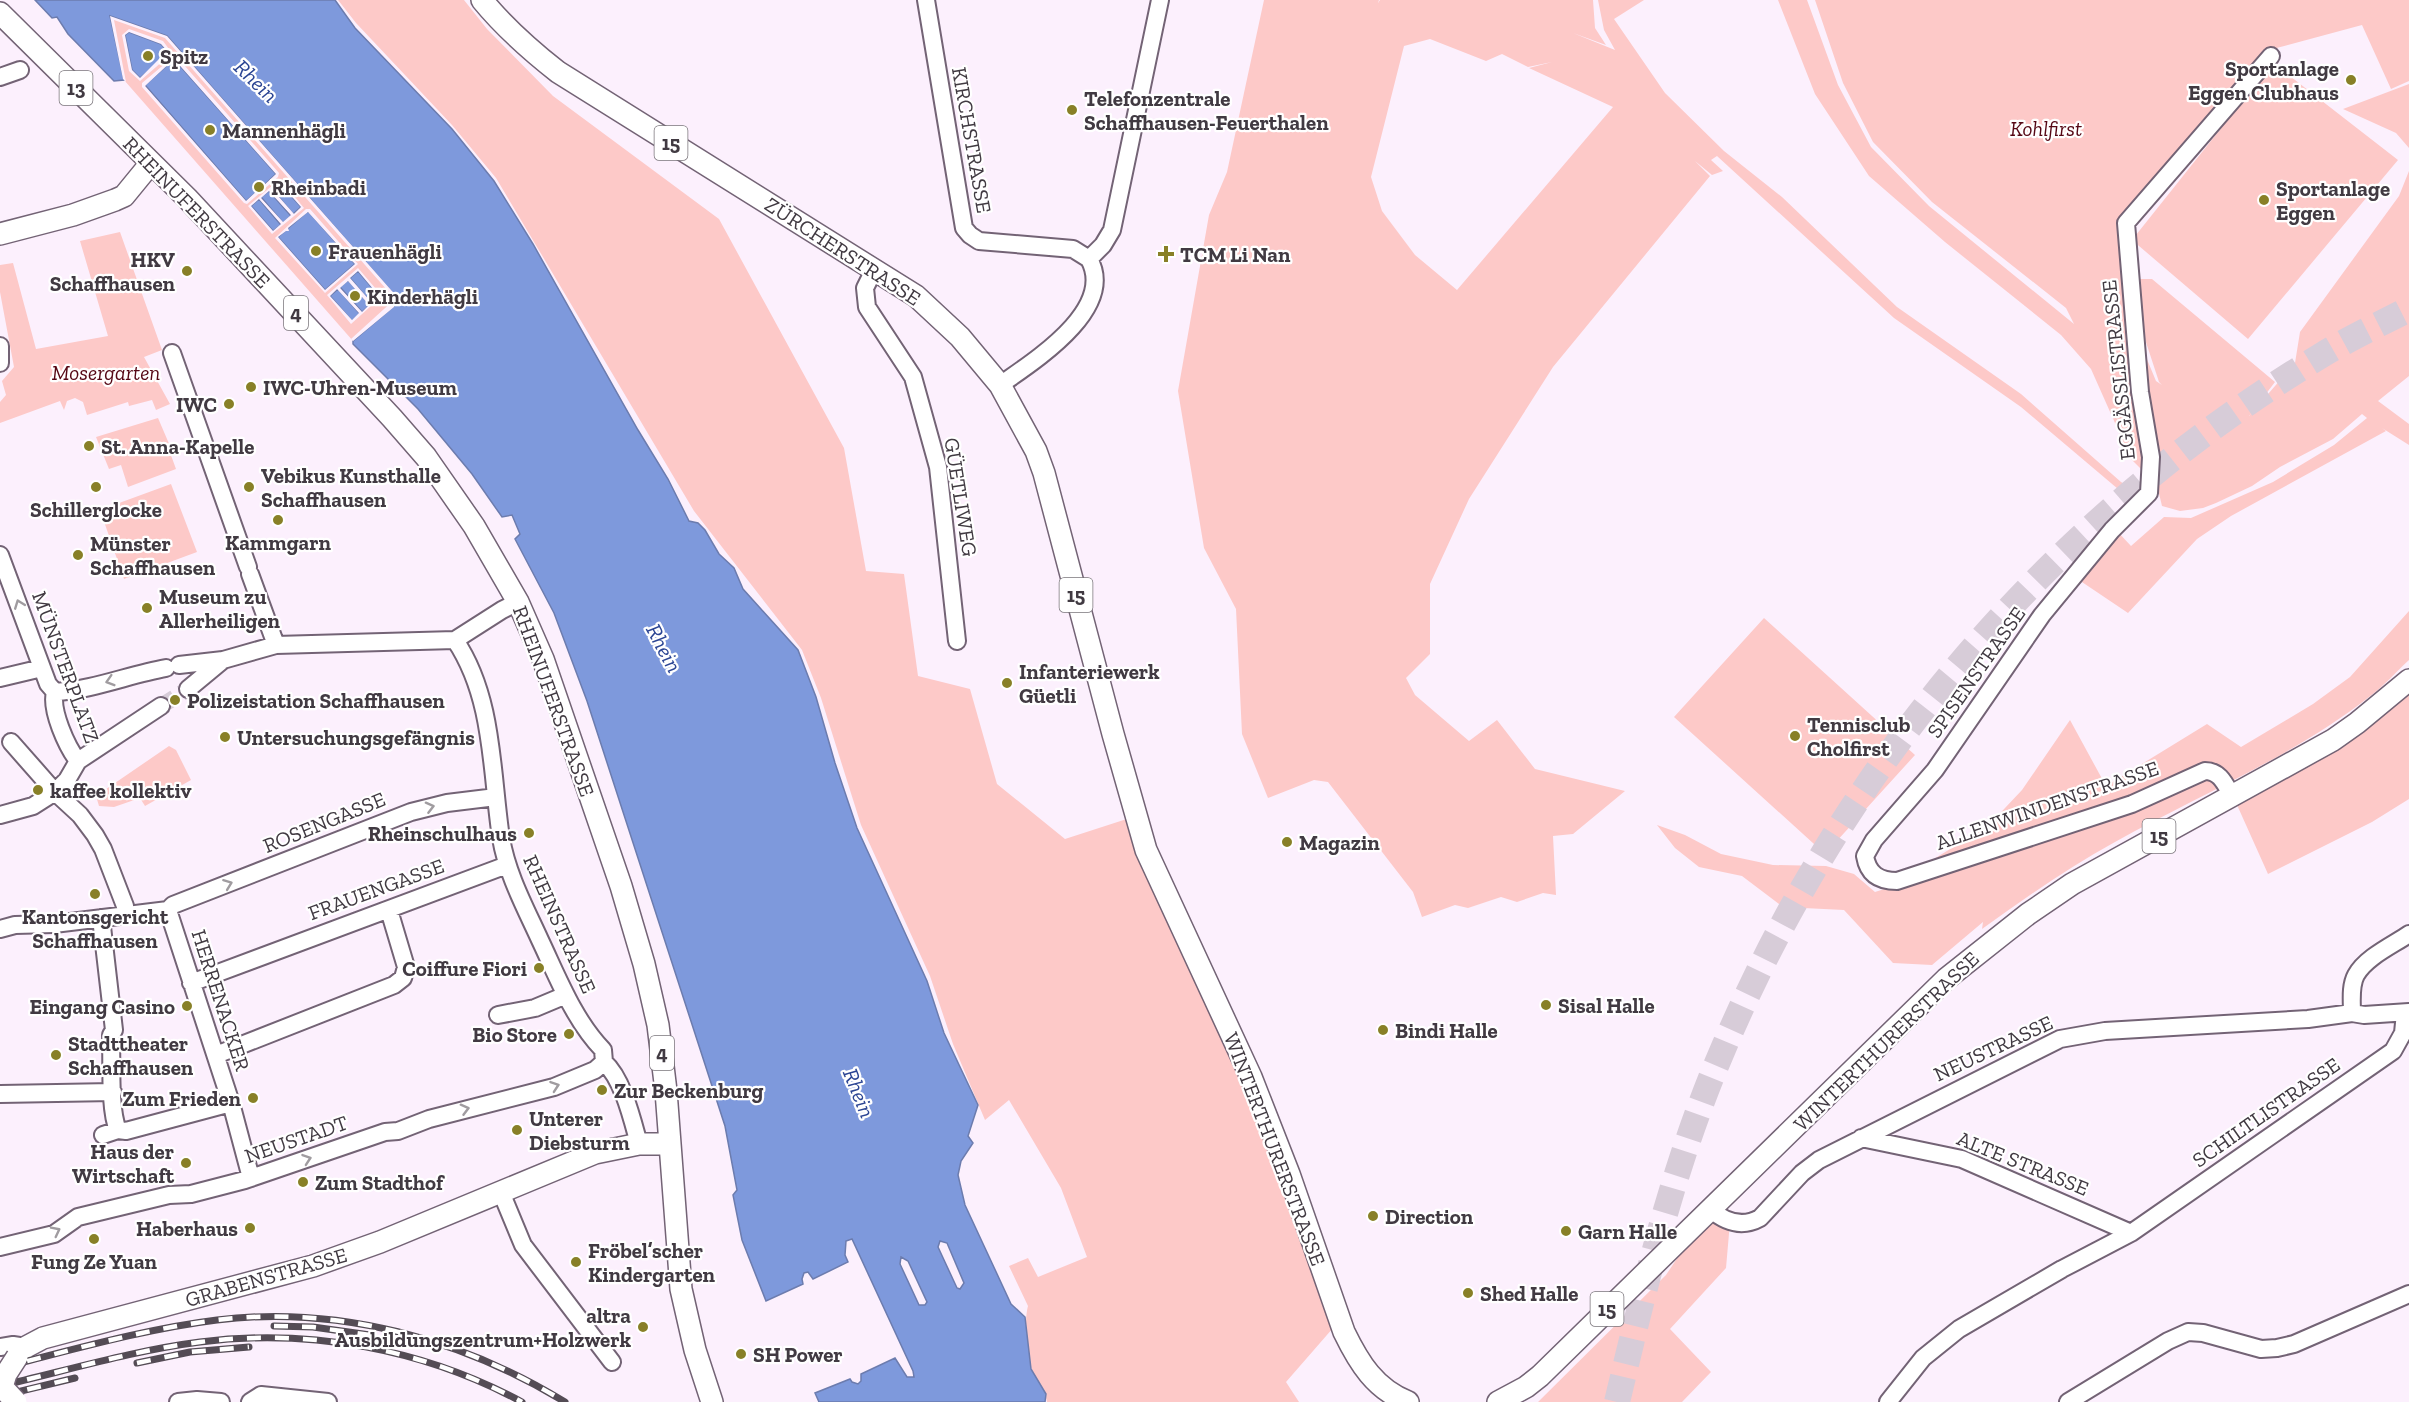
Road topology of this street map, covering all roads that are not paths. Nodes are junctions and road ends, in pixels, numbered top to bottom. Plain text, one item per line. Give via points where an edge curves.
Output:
1 (482, 0) edge
2 (927, 0) edge
3 (1160, 0) edge
4 (0, 13) edge
5 (2271, 56) dead end
6 (20, 70) dead end
7 (0, 77) edge
8 (152, 164) junction
9 (0, 234) edge
10 (1089, 259) junction
11 (874, 270) junction
12 (0, 346) edge
13 (172, 353) dead end
14 (0, 363) edge
15 (1000, 385) junction
16 (2136, 506) joint
17 (0, 555) edge
18 (518, 602) junction
19 (455, 640) junction
20 (957, 641) dead end
21 (276, 645) junction
22 (223, 660) junction
23 (42, 668) junction
24 (0, 678) edge
25 (2409, 680) edge
26 (188, 689) tunnel mouth
27 (55, 692) junction
28 (161, 706) tunnel mouth
29 (11, 741) dead end
30 (78, 761) junction
31 (55, 792) junction
32 (2232, 796) junction
33 (496, 797) junction
34 (1134, 812) joint
35 (0, 814) edge
36 (507, 865) junction
37 (1867, 867) joint
38 (171, 908) junction
39 (389, 910) junction
40 (126, 915) junction
41 (94, 919) junction
42 (0, 928) edge
43 (2409, 934) edge
44 (191, 983) junction
45 (566, 995) junction
46 (2407, 1012) edge
47 (2352, 1013) junction
48 (498, 1015) dead end
49 (216, 1055) junction
50 (604, 1062) junction
51 (108, 1092) junction
52 (0, 1094) edge
53 (233, 1108) junction
54 (1861, 1138) junction
55 (639, 1144) junction
56 (670, 1144) junction
57 (251, 1178) junction
58 (501, 1192) junction
59 (1710, 1209) junction
60 (2131, 1233) junction
61 (0, 1247) edge
62 (2409, 1294) edge
63 (14, 1350) edge
64 (612, 1362) dead end
65 (6, 1392) edge
66 (178, 1402) edge
67 (221, 1402) edge
68 (250, 1402) edge
69 (328, 1402) edge
70 (712, 1402) edge
71 (1408, 1402) edge
72 (1498, 1402) edge
73 (1888, 1402) edge
74 (2068, 1402) edge

1 - 11 main road, ZÜRCHERSTRASSE / 15 via 499,21 558,72
2 - 10 street, KIRCHSTRASSE via 964,228 979,241 1073,249
3 - 10 street via 1112,230
4 - 8 main road, RHEINUFERSTRASSE / 13
5 - 16 street, EGGÄSSLISTRASSE via 2126,223 2140,392 2151,457 2149,493
6 - 7 street
8 - 9 main road via 124,196 66,218
8 - 18 main road, RHEINUFERSTRASSE / 4 via 426,457 474,526
10 - 15 street via 1095,280 1073,327 1059,342
11 - 15 main road, ZÜRCHERSTRASSE / 15 via 929,307
11 - 20 street, GÜETLIWEG via 865,288 867,307 913,377 938,467
12 - 14 street
13 - 21 street
15 - 34 main road, ZÜRCHERSTRASSE / 15 via 1024,426 1044,473
16 - 37 street, SPISENSTRASSE via 2042,615 1935,770 1868,847
23 -> 17 street, MÜNSTERPLATZ
18 - 19 street
18 - 56 main road, RHEINUFERSTRASSE / 4 via 543,659 644,964 660,1036
19 - 21 street
19 - 33 street, RHEINSTRASSE via 483,699
21 - 22 street
22 - 26 street
22 -> 27 street via 121,678 80,691
23 - 24 street
23 - 27 street, MÜNSTERPLATZ
25 - 32 main road, WINTERTHURERSTRASSE / 15 via 2333,740
27 - 30 street, MÜNSTERPLATZ via 54,707
28 - 30 street
29 - 31 street
30 - 31 street
31 - 35 street via 33,806
31 - 40 street via 80,815 99,842
32 - 37 street, ALLENWINDENSTRASSE via 2220,776 2205,771 2132,804 1897,881 1873,875
32 - 59 main road, WINTERTHURERSTRASSE / 15 via 2072,884 1986,946 1946,979
33 - 36 street, RHEINSTRASSE
38 -> 33 street, ROSENGASSE via 411,812
34 - 71 main road, WINTERTHURERSTRASSE / 15 via 1158,878 1251,1077 1344,1332 1370,1377
36 - 39 street, FRAUENGASSE
36 - 45 street, RHEINSTRASSE
38 - 40 street, HERRENACKER
38 - 44 street, HERRENACKER
39 - 44 street, FRAUENGASSE
39 - 49 street via 406,968 403,978 394,985
40 - 41 street, HERRENACKER
41 - 42 street
41 - 51 street, HERRENACKER via 114,1030
43 - 47 street via 2356,975
44 - 49 street, HERRENACKER
45 - 48 street via 535,1008
45 - 50 street, RHEINSTRASSE via 603,1050
46 - 47 street, NEUSTRASSE
46 - 60 street, SCHILTLISTRASSE via 2400,1042 2393,1051
47 - 54 street, NEUSTRASSE via 2105,1031 2060,1039
49 - 53 street, HERRENACKER
50 - 55 street, RHEINSTRASSE via 613,1070
57 -> 50 street, NEUSTADT via 385,1132 555,1087 595,1070
51 - 52 street
51 - 53 street, HERRENACKER via 114,1123 110,1133
53 - 57 street
54 - 59 street, NEUSTRASSE via 1802,1173 1752,1222 1730,1222
54 - 60 street, ALTE STRASSE via 1962,1159
55 - 56 main road, GRABENSTRASSE
55 - 58 main road, GRABENSTRASSE via 595,1153
56 - 70 main road, 4 via 681,1288
61 -> 57 street, NEUSTADT via 54,1233 78,1217
58 - 63 main road, GRABENSTRASSE via 313,1266 43,1338
58 - 64 street via 523,1245
59 - 72 main road, WINTERTHURERSTRASSE / 15 via 1540,1376
60 - 73 street, SCHILTLISTRASSE via 1959,1329 1923,1358
62 - 74 street via 2277,1348 2261,1349 2188,1332
63 - 65 main road, GRABENSTRASSE, bridge via 6,1374
66 - 67 street
68 - 69 street via 261,1395

